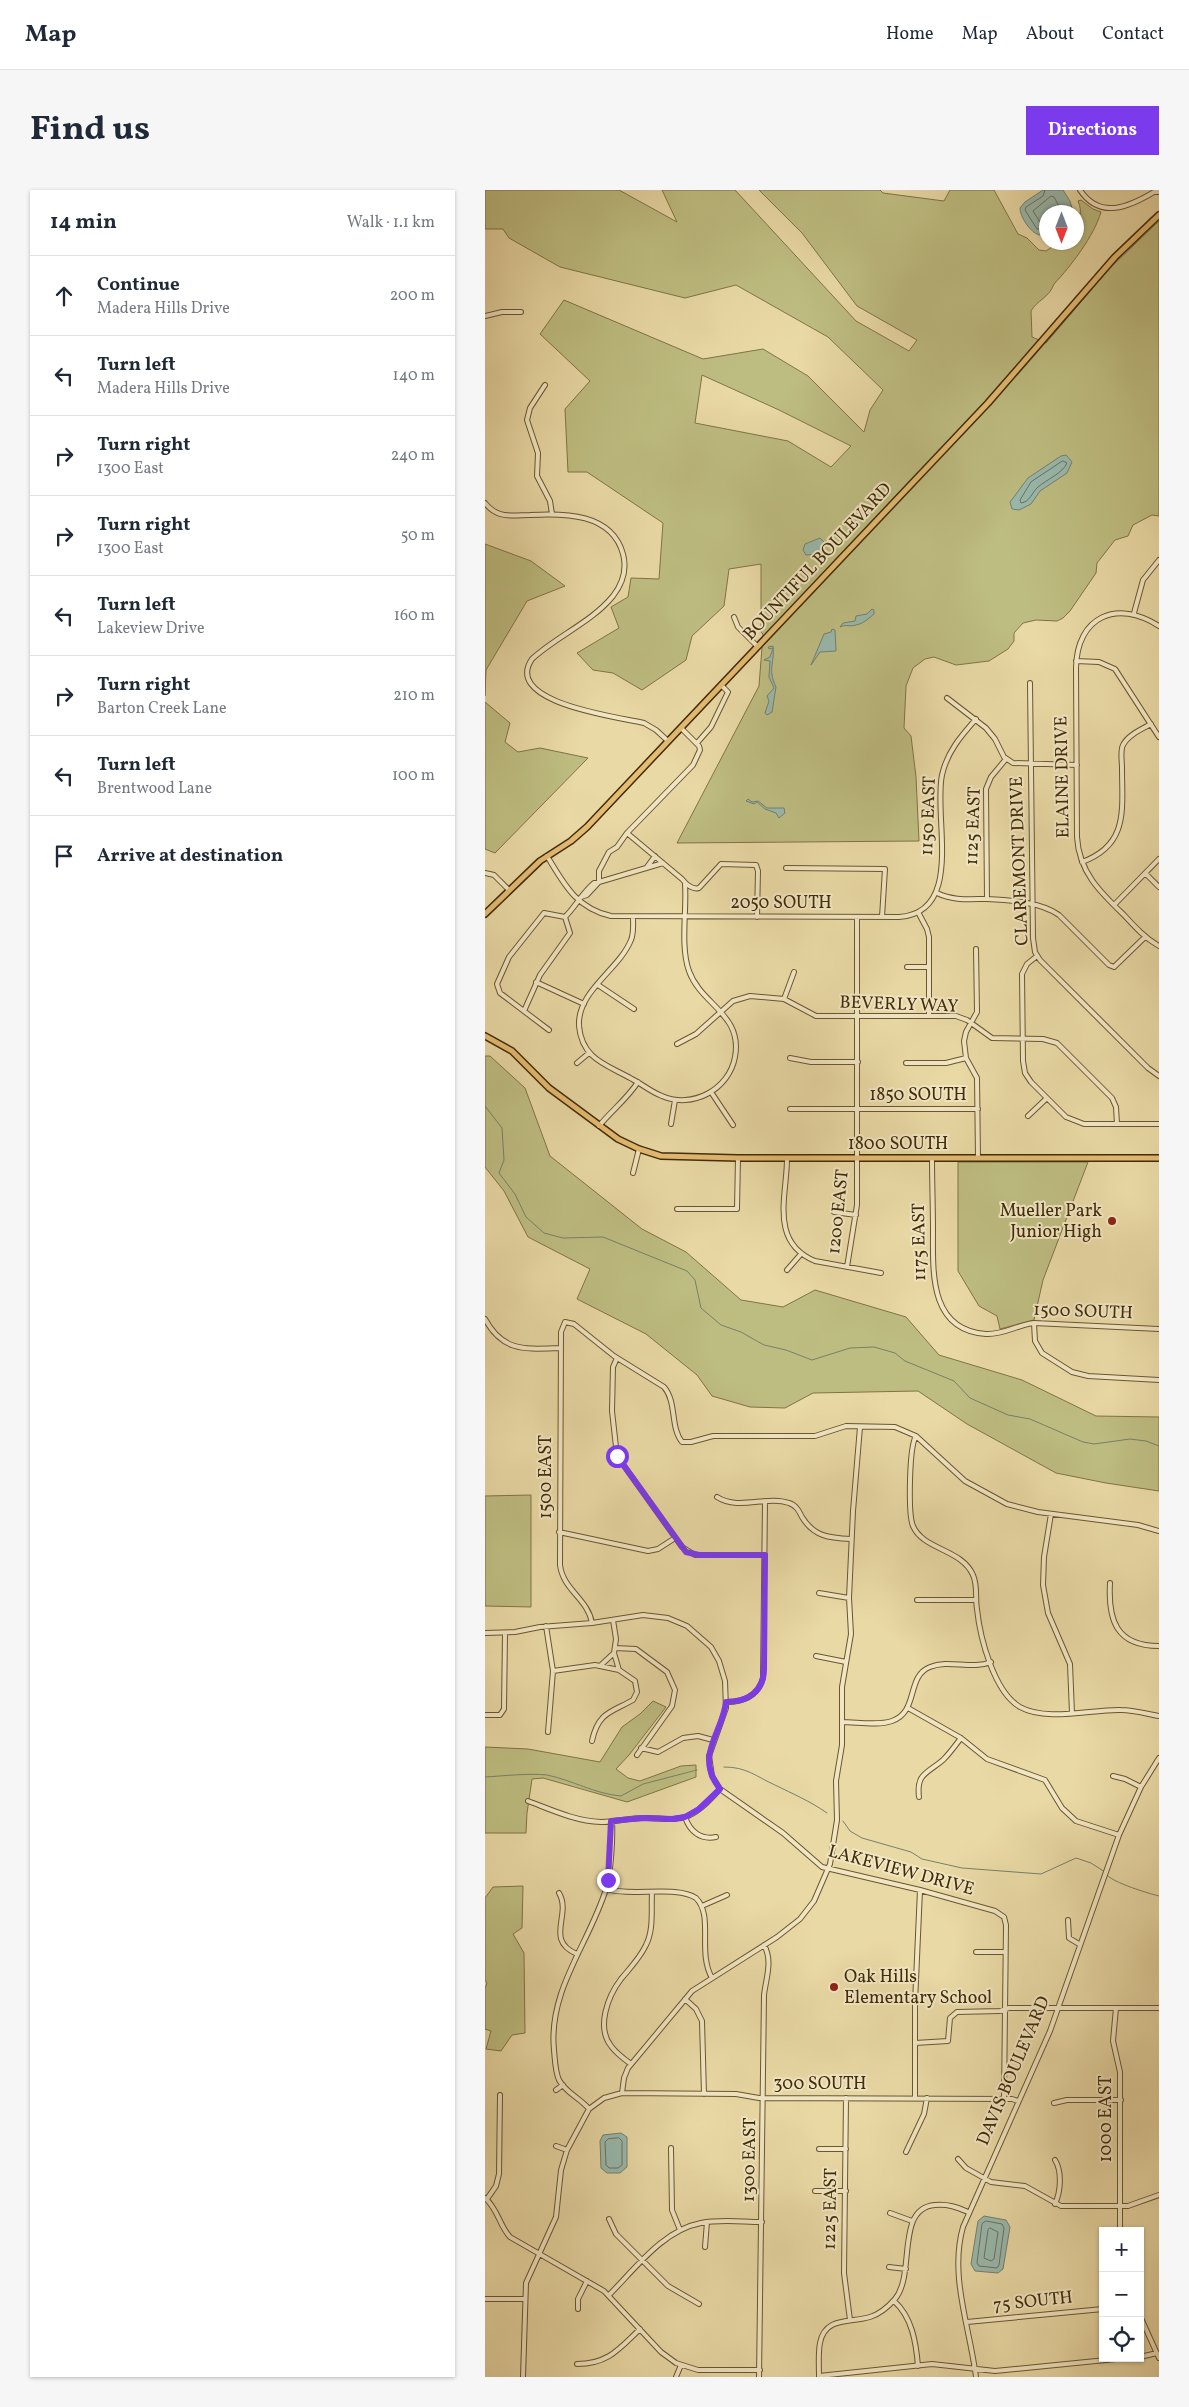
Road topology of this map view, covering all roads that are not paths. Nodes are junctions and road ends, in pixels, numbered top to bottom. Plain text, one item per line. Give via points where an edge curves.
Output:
1 (1080, 190) edge
2 (1154, 191) edge
3 (1159, 192) edge
4 (1159, 215) edge
5 (521, 312) dead end
6 (485, 316) edge
7 (545, 385) dead end
8 (485, 503) edge
9 (552, 514) junction
10 (1159, 560) edge
11 (1134, 613) junction
12 (734, 618) dead end
13 (1159, 626) edge
14 (757, 646) junction
15 (1076, 661) junction
16 (1030, 683) dead end
17 (721, 685) junction
18 (947, 698) dead end
19 (976, 720) junction
20 (1151, 724) junction
21 (681, 728) junction
22 (1159, 737) edge
23 (668, 741) junction
24 (697, 743) junction
25 (1007, 759) junction
26 (1077, 764) junction
27 (1031, 765) junction
28 (627, 833) junction
29 (547, 856) junction
30 (655, 856) junction
31 (1159, 859) edge
32 (663, 862) junction
33 (1082, 862) junction
34 (647, 867) junction
35 (786, 868) dead end
36 (485, 873) edge
37 (1146, 874) junction
38 (598, 883) junction
39 (685, 884) junction
40 (1159, 887) edge
41 (509, 890) junction
42 (937, 892) junction
43 (987, 899) junction
44 (580, 900) junction
45 (1033, 905) junction
46 (1114, 906) junction
47 (918, 912) junction
48 (485, 914) edge
49 (565, 917) junction
50 (685, 917) junction
51 (757, 917) junction
52 (857, 917) junction
53 (882, 917) junction
54 (633, 918) junction
55 (1145, 937) junction
56 (1159, 946) edge
57 (976, 949) dead end
58 (1037, 956) junction
59 (907, 967) dead end
60 (929, 967) junction
61 (794, 972) dead end
62 (536, 982) junction
63 (598, 985) junction
64 (784, 999) junction
65 (584, 1004) junction
66 (634, 1009) dead end
67 (524, 1011) junction
68 (721, 1012) junction
69 (858, 1016) junction
70 (929, 1016) junction
71 (971, 1023) junction
72 (549, 1030) dead end
73 (485, 1036) edge
74 (1023, 1039) junction
75 (677, 1044) dead end
76 (589, 1053) junction
77 (790, 1058) dead end
78 (967, 1058) junction
79 (858, 1062) junction
80 (577, 1063) dead end
81 (906, 1063) dead end
82 (1159, 1076) edge
83 (638, 1082) junction
84 (711, 1092) junction
85 (1047, 1098) junction
86 (675, 1100) junction
87 (790, 1109) dead end
88 (858, 1109) junction
89 (978, 1109) junction
90 (1028, 1116) dead end
91 (671, 1124) dead end
92 (1117, 1124) junction
93 (1159, 1124) edge
94 (733, 1125) dead end
95 (599, 1126) junction
96 (639, 1149) junction
97 (738, 1158) junction
98 (787, 1158) junction
99 (858, 1158) junction
100 (933, 1158) junction
101 (977, 1158) junction
102 (1159, 1158) edge
103 (633, 1173) dead end
104 (677, 1210) dead end
105 (834, 1212) dead end
106 (856, 1214) junction
107 (801, 1254) junction
108 (847, 1267) junction
109 (787, 1270) dead end
110 (881, 1274) dead end
111 (485, 1319) edge
112 (952, 1319) joint
113 (1034, 1323) junction
114 (1159, 1329) edge
115 (561, 1348) junction
116 (617, 1358) junction
117 (1159, 1380) edge
118 (860, 1427) junction
119 (916, 1436) junction
120 (717, 1497) dead end
121 (765, 1502) junction
122 (1051, 1514) junction
123 (1159, 1531) edge
124 (559, 1532) junction
125 (675, 1538) junction
126 (851, 1539) junction
127 (765, 1555) junction
128 (1110, 1583) dead end
129 (819, 1593) dead end
130 (849, 1598) junction
131 (917, 1600) dead end
132 (976, 1600) junction
133 (613, 1620) junction
134 (592, 1624) junction
135 (546, 1626) junction
136 (485, 1633) edge
137 (505, 1633) junction
138 (1159, 1646) edge
139 (615, 1648) junction
140 (614, 1653) junction
141 (817, 1656) dead end
142 (846, 1662) junction
143 (991, 1662) junction
144 (601, 1665) junction
145 (619, 1670) junction
146 (553, 1671) junction
147 (726, 1702) junction
148 (908, 1708) junction
149 (1071, 1713) junction
150 (485, 1715) edge
151 (1159, 1716) edge
152 (842, 1722) junction
153 (548, 1732) dead end
154 (961, 1738) junction
155 (713, 1740) junction
156 (592, 1741) dead end
157 (641, 1748) junction
158 (637, 1755) dead end
159 (1159, 1759) edge
160 (1113, 1776) dead end
161 (1141, 1787) junction
162 (720, 1789) junction
163 (919, 1796) dead end
164 (528, 1801) dead end
165 (685, 1817) junction
166 (611, 1821) junction
167 (1119, 1835) junction
168 (716, 1837) dead end
169 (828, 1869) junction
170 (606, 1889) junction
171 (920, 1890) junction
172 (652, 1892) junction
173 (559, 1893) dead end
174 (727, 1895) dead end
175 (702, 1906) junction
176 (1068, 1920) dead end
177 (1079, 1944) junction
178 (764, 1946) junction
179 (976, 1952) dead end
180 (1005, 1952) junction
181 (577, 1954) junction
182 (712, 1978) junction
183 (685, 1999) junction
184 (1058, 2008) junction
185 (1116, 2008) junction
186 (1159, 2008) edge
187 (1005, 2009) junction
188 (915, 2043) junction
189 (631, 2064) junction
190 (563, 2085) junction
191 (556, 2090) dead end
192 (622, 2093) junction
193 (704, 2094) junction
194 (500, 2095) dead end
195 (764, 2098) junction
196 (846, 2098) junction
197 (915, 2098) junction
198 (927, 2098) junction
199 (1004, 2099) junction
200 (1121, 2100) junction
201 (1018, 2101) junction
202 (1054, 2103) dead end
203 (589, 2109) junction
204 (556, 2146) dead end
205 (671, 2148) dead end
206 (819, 2149) dead end
207 (846, 2149) junction
208 (567, 2150) junction
209 (906, 2152) dead end
210 (958, 2159) dead end
211 (1055, 2160) dead end
212 (984, 2178) junction
213 (815, 2191) dead end
214 (846, 2191) junction
215 (1159, 2195) edge
216 (486, 2198) edge
217 (1055, 2204) junction
218 (1120, 2206) junction
219 (890, 2212) dead end
220 (968, 2212) junction
221 (609, 2219) dead end
222 (912, 2221) junction
223 (707, 2222) junction
224 (762, 2222) junction
225 (1120, 2227) edge
226 (680, 2230) junction
227 (705, 2247) dead end
228 (538, 2254) junction
229 (643, 2261) junction
230 (889, 2267) dead end
231 (906, 2269) junction
232 (587, 2281) junction
233 (609, 2296) junction
234 (485, 2299) edge
235 (524, 2299) junction
236 (894, 2301) junction
237 (699, 2304) dead end
238 (578, 2309) dead end
239 (1099, 2309) edge
240 (1140, 2317) edge
241 (849, 2320) junction
242 (967, 2322) junction
243 (640, 2329) junction
244 (1158, 2355) edge
245 (1144, 2357) edge
246 (1099, 2361) edge
247 (577, 2364) dead end
248 (681, 2365) junction
249 (918, 2366) junction
250 (975, 2369) junction
251 (760, 2370) junction
252 (523, 2377) edge
253 (676, 2377) edge
254 (759, 2377) edge
255 (819, 2377) edge
256 (976, 2377) edge

1 - 2 street via 1093,204 1111,209 1132,204
2 - 3 street
4 - 14 main road, BOUNTIFUL BOULEVARD via 1105,267 988,403
5 - 6 street
7 - 9 street via 530,408 527,420 539,453 537,476 550,501
8 - 9 street via 493,511 507,515
9 - 23 street via 579,516 609,530 621,545 625,571 621,585 609,600 532,659 527,671 530,684 544,696 559,702 651,726
10 - 11 street via 1143,580
11 - 13 street
11 - 15 street, ELAINE DRIVE via 1115,613 1096,621 1080,641
12 - 14 street via 741,631
14 - 17 main road, BOUNTIFUL BOULEVARD
15 - 20 street via 1099,662 1115,669
15 - 26 street, ELAINE DRIVE
16 - 27 street, CLAREMONT DRIVE
17 - 21 main road, BOUNTIFUL BOULEVARD
17 - 24 street via 728,692 711,727
18 - 19 street
19 - 25 street via 992,735
19 - 42 street, 1150 EAST via 953,747 942,773 941,874
20 - 22 street
20 - 33 street via 1130,737 1122,747 1122,816 1118,833 1106,848
21 - 23 main road, BOUNTIFUL BOULEVARD
21 - 24 street
23 - 29 main road, BOUNTIFUL BOULEVARD via 583,831
24 - 28 street via 700,750 691,769 671,785
25 - 27 street via 1017,765
25 - 43 street, 1125 EAST via 991,777 986,789
26 - 27 street
26 - 33 street, ELAINE DRIVE via 1078,843
27 - 45 street, CLAREMONT DRIVE
28 - 30 street
28 - 38 street via 609,852 599,871
29 - 41 main road, BOUNTIFUL BOULEVARD
29 - 44 street, 2050 SOUTH via 564,886
30 - 32 street
30 - 34 street
31 - 37 street
32 - 34 street
32 - 39 street
33 - 46 street, ELAINE DRIVE via 1092,882
34 - 38 street
35 - 53 street via 885,869
36 - 41 street via 495,876
37 - 40 street
37 - 46 street
38 - 44 street via 591,885
39 - 50 street
39 - 51 street via 699,888 721,864 756,865
41 - 48 main road, BOUNTIFUL BOULEVARD
42 - 43 street via 953,898
42 - 47 street
43 - 45 street
44 - 49 street
44 - 54 street, 2050 SOUTH via 603,915
45 - 55 street via 1059,915 1114,968
45 - 58 street, CLAREMONT DRIVE via 1033,942
46 - 55 street, ELAINE DRIVE
47 - 53 street, 2050 SOUTH via 902,917
47 - 60 street via 929,933
49 - 62 street via 570,933
49 - 67 street via 544,913 509,957 498,981 500,993
50 - 51 street, 2050 SOUTH
50 - 54 street, 2050 SOUTH
50 - 68 street via 688,970 695,983
51 - 52 street, 2050 SOUTH
52 - 53 street, 2050 SOUTH
52 - 69 street, 1200 EAST
54 - 63 street via 630,941
55 - 56 street, ELAINE DRIVE
57 - 71 street via 977,1008
58 - 74 street via 1027,964 1022,974
58 - 82 street, CLAREMONT DRIVE
59 - 60 street
60 - 70 street
61 - 64 street
62 - 65 street
62 - 67 street
63 - 65 street
63 - 66 street
64 - 68 street, BEVERLY WAY via 745,997 733,1001
64 - 69 street, BEVERLY WAY via 816,1016
65 - 76 street via 579,1028
67 - 72 street
68 - 75 street, BEVERLY WAY via 696,1034
68 - 84 street via 733,1029 736,1054 729,1074
69 - 70 street, BEVERLY WAY
69 - 79 street, 1200 EAST
70 - 71 street, BEVERLY WAY via 956,1016
71 - 74 street, BEVERLY WAY via 992,1038
71 - 78 street via 964,1041
73 - 95 main road, 1800 SOUTH via 512,1050 549,1088
74 - 85 street via 1025,1072
74 - 92 street, BEVERLY WAY via 1047,1039 1060,1045 1112,1098
76 - 80 street
76 - 83 street via 601,1064
77 - 79 street via 811,1062
78 - 81 street via 950,1062
78 - 89 street via 977,1078
79 - 88 street, 1200 EAST
83 - 86 street via 656,1094
83 - 95 street
84 - 86 street via 694,1099
84 - 94 street
85 - 90 street
85 - 92 street via 1073,1121
86 - 91 street
87 - 88 street, 1850 SOUTH
88 - 89 street, 1850 SOUTH
88 - 99 street, 1200 EAST
89 - 101 street
92 - 93 street
95 - 96 main road, 1800 SOUTH
96 - 97 main road, 1800 SOUTH via 668,1157
96 - 103 street
97 - 98 main road, 1800 SOUTH
97 - 104 street via 737,1209
98 - 99 main road, 1800 SOUTH
98 - 107 street via 783,1217 790,1238
99 - 100 main road, 1800 SOUTH
99 - 106 street, 1200 EAST
100 - 101 main road, 1800 SOUTH
100 - 112 street, 1175 EAST via 933,1280 943,1308
101 - 102 main road, 1800 SOUTH
105 - 106 street
106 - 108 street, 1200 EAST
107 - 108 street via 815,1261
107 - 109 street
108 - 110 street
111 - 115 street via 495,1336 508,1344 522,1348
112 - 113 street, 1500 SOUTH via 967,1329 984,1334
113 - 114 street, 1500 SOUTH
113 - 117 street via 1035,1341 1042,1353 1072,1372
115 - 116 street, 1500 EAST via 561,1328 565,1322 574,1324
115 - 124 street, 1500 EAST
116 - 118 street via 666,1389 682,1442 716,1436 815,1436 840,1427
116 - 125 street via 613,1369 612,1411 617,1456
118 - 119 street via 895,1427
118 - 126 street
119 - 122 street via 971,1485 1007,1504
119 - 132 street via 911,1450 912,1524 920,1536 966,1564 975,1580
120 - 121 street via 733,1502
121 - 126 street via 791,1504 817,1534
121 - 127 street
122 - 123 street
122 - 149 street via 1043,1585 1048,1614 1069,1664
124 - 125 street via 645,1551 658,1549
124 - 134 street, 1500 EAST via 562,1575 586,1606
125 - 127 street via 684,1550 692,1554
126 - 130 street
127 - 147 street via 763,1678 749,1697
128 - 138 street via 1110,1612 1117,1628 1135,1643
129 - 130 street
130 - 142 street via 851,1634
131 - 132 street
132 - 143 street via 980,1629
133 - 134 street
133 - 139 street
133 - 147 street via 638,1615 658,1616 677,1621 697,1633 719,1661 725,1681
134 - 135 street
135 - 137 street
135 - 146 street
136 - 137 street
137 - 150 street via 505,1707 502,1714
139 - 140 street
139 - 157 street via 638,1650 667,1672 674,1686 672,1706
140 - 144 street
140 - 145 street
141 - 142 street
142 - 152 street
143 - 148 street via 929,1667 917,1678
143 - 149 street via 1002,1689 1016,1704 1037,1712
144 - 145 street
144 - 146 street
145 - 156 street via 635,1681 636,1695 602,1718
146 - 153 street
147 - 155 street via 723,1719
148 - 152 street via 891,1721
148 - 154 street
149 - 151 street via 1122,1710
152 - 169 street via 842,1749 836,1785 837,1820
154 - 163 street via 945,1758 922,1777 918,1786
154 - 167 street via 994,1763 1045,1780 1065,1812 1076,1821
155 - 157 street via 692,1736 675,1741 658,1752
155 - 162 street via 709,1764
157 - 158 street
159 - 161 street, DAVIS BOULEVARD
160 - 161 street
161 - 167 street, DAVIS BOULEVARD
162 - 165 street
162 - 169 street, LAKEVIEW DRIVE
164 - 166 street via 576,1818
165 - 166 street
165 - 168 street via 691,1829 701,1837
166 - 170 street
167 - 177 street, DAVIS BOULEVARD
169 - 171 street, LAKEVIEW DRIVE
169 - 178 street via 806,1912 787,1931
170 - 172 street
170 - 181 street
171 - 180 street, LAKEVIEW DRIVE via 1000,1913 1006,1923
171 - 188 street
172 - 175 street via 685,1893 696,1898
172 - 189 street via 649,1938 614,1991 604,2021 609,2044
173 - 181 street via 563,1905 561,1940 566,1948
174 - 175 street
175 - 182 street via 705,1960
176 - 177 street via 1069,1938
177 - 184 street, DAVIS BOULEVARD
178 - 182 street
178 - 195 street, 1300 EAST via 768,1953 768,1970 764,1994
179 - 180 street
180 - 187 street, LAKEVIEW DRIVE
181 - 190 street via 558,2001 553,2027 556,2069
182 - 183 street
183 - 189 street
183 - 193 street via 696,2009 702,2021
184 - 185 street
184 - 187 street
184 - 201 street, DAVIS BOULEVARD
185 - 186 street
185 - 200 street, 1000 EAST via 1113,2041 1120,2069
187 - 188 street via 958,2011 952,2014 948,2041
187 - 199 street, LAKEVIEW DRIVE
188 - 197 street
189 - 192 street via 625,2074
190 - 191 street
190 - 203 street
192 - 193 street, 300 SOUTH
192 - 203 street via 604,2098
193 - 195 street, 300 SOUTH
194 - 216 street via 499,2174 496,2186
195 - 196 street, 300 SOUTH
195 - 224 street, 1300 EAST
196 - 197 street, 300 SOUTH
196 - 207 street, 1225 EAST
197 - 198 street, 300 SOUTH
198 - 199 street, 300 SOUTH
198 - 209 street via 925,2114
199 - 201 street, 300 SOUTH
200 - 202 street
200 - 218 street, 1000 EAST
201 - 212 street, DAVIS BOULEVARD
203 - 208 street
204 - 208 street
205 - 226 street via 672,2207
206 - 207 street
207 - 214 street, 1225 EAST
208 - 228 street via 561,2170 556,2217
210 - 212 street via 963,2166
211 - 217 street via 1059,2171 1059,2193
212 - 217 street via 997,2184 1025,2186
212 - 220 street, DAVIS BOULEVARD
213 - 214 street
214 - 241 street, 1225 EAST via 844,2273
215 - 218 street
216 - 228 street via 497,2211 508,2235
217 - 218 street
218 - 225 street, 1000 EAST
219 - 222 street
220 - 222 street via 953,2205 930,2206
220 - 242 street, DAVIS BOULEVARD via 958,2259
221 - 229 street via 615,2234
222 - 231 street
223 - 224 street
223 - 226 street
223 - 227 street
224 - 251 street, 1300 EAST
226 - 229 street
228 - 232 street
228 - 235 street via 527,2278
229 - 233 street
229 - 237 street via 671,2290
230 - 231 street
231 - 236 street via 902,2287
232 - 233 street
232 - 238 street via 578,2299
233 - 243 street
234 - 235 street
235 - 252 street
236 - 241 street via 873,2316
236 - 249 street via 909,2323
239 - 242 street, 75 SOUTH
240 - 244 street
241 - 255 street via 833,2324 822,2337
242 - 250 street, DAVIS BOULEVARD
243 - 247 street via 604,2360
243 - 248 street via 664,2354
244 - 245 street
246 - 250 street via 995,2371
248 - 251 street via 698,2370
248 - 253 street
249 - 250 street via 935,2364
249 - 255 street
250 - 256 street, DAVIS BOULEVARD
251 - 254 street, 1300 EAST

